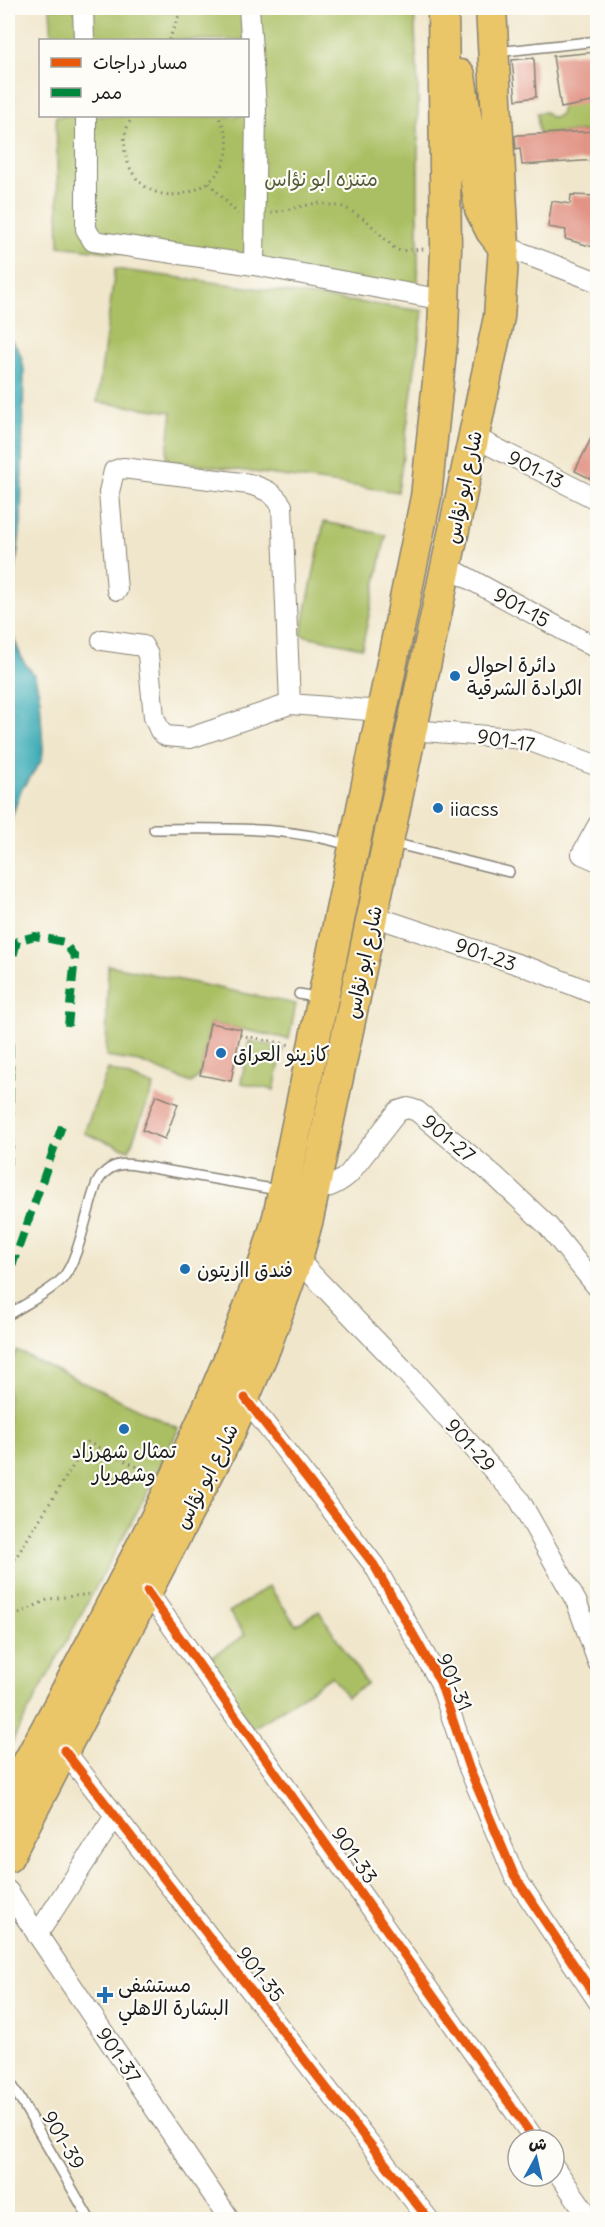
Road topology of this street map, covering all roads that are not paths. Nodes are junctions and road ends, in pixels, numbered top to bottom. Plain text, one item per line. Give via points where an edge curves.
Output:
1 (83, 8) edge
2 (249, 8) edge
3 (491, 8) edge
4 (444, 21) edge
5 (84, 39) edge
6 (597, 41) edge
7 (494, 52) junction
8 (86, 117) edge
9 (504, 246) junction
10 (439, 248) junction
11 (254, 265) junction
12 (597, 282) edge
13 (444, 300) junction
14 (474, 437) junction
15 (597, 500) edge
16 (446, 566) junction
17 (117, 590) dead end
18 (102, 640) dead end
19 (597, 649) edge
20 (290, 704) junction
21 (381, 711) junction
22 (411, 730) junction
23 (597, 766) edge
24 (597, 825) edge
25 (154, 829) dead end
26 (388, 842) junction
27 (354, 847) junction
28 (597, 861) edge
29 (509, 872) dead end
30 (373, 916) junction
31 (597, 995) edge
32 (315, 1190) junction
33 (284, 1191) junction
34 (297, 1259) junction
35 (596, 1284) edge
36 (8, 1315) edge
37 (246, 1398) junction
38 (147, 1592) junction
39 (597, 1662) edge
40 (64, 1750) junction
41 (8, 1799) edge
42 (115, 1816) junction
43 (8, 1857) edge
44 (8, 1891) edge
45 (37, 1935) junction
46 (597, 2001) edge
47 (8, 2079) edge
48 (527, 2128) edge
49 (566, 2184) edge
50 (90, 2220) edge
51 (230, 2220) edge
52 (429, 2220) edge
53 (591, 2220) edge

1 - 5 street
2 - 11 street via 255,106
3 - 7 main road, شارع ابو نؤاس
4 - 9 main road via 458,62 480,209
4 - 10 main road, شارع ابو نؤاس
6 - 7 lane
7 - 9 main road, شارع ابو نؤاس
8 - 11 street via 86,229 93,242
9 - 10 main road via 474,241
9 - 12 street
9 - 14 main road, شارع ابو نؤاس via 499,317
10 - 13 main road, شارع ابو نؤاس
11 - 13 street
13 - 21 main road, شارع ابو نؤاس via 426,497
14 - 15 street, 901-13
14 - 16 main road, شارع ابو نؤاس
16 - 19 street, 901-15
16 - 22 main road, شارع ابو نؤاس
17 - 20 street via 109,492 114,471 123,468 249,484 276,495 282,506
18 - 20 street via 144,646 154,717 159,731 166,736 189,738
20 - 21 street
21 - 27 main road, شارع ابو نؤاس
22 - 23 street, 901-17 via 525,739
22 - 26 main road, شارع ابو نؤاس
24 - 28 street via 582,854
25 - 27 lane via 285,831
26 - 29 lane
26 - 30 main road, شارع ابو نؤاس
27 - 33 main road, شارع ابو نؤاس via 311,996
30 - 31 street, 901-23
30 - 32 main road, شارع ابو نؤاس
32 - 33 street, 901-27
32 - 34 main road, شارع ابو نؤاس
32 - 35 street, 901-27 via 338,1183 348,1175 398,1111 417,1111 548,1226
33 - 36 lane via 135,1165 112,1167 97,1183 65,1274
33 - 41 main road, شارع ابو نؤاس via 253,1300 202,1425 69,1689
34 - 37 main road, شارع ابو نؤاس
34 - 39 street, 901-29 via 404,1370 519,1499 577,1603
37 - 38 main road, شارع ابو نؤاس
37 - 46 street, 901-31 via 374,1565 440,1682 469,1768 514,1875
38 - 40 main road, شارع ابو نؤاس
38 - 48 street, 901-33
40 - 42 street, 901-35
40 - 43 main road, شارع ابو نؤاس
42 - 45 street
42 - 52 street, 901-35
44 - 45 street, 901-37
45 - 51 street, 901-37
47 - 50 lane, 901-39
49 - 53 street

